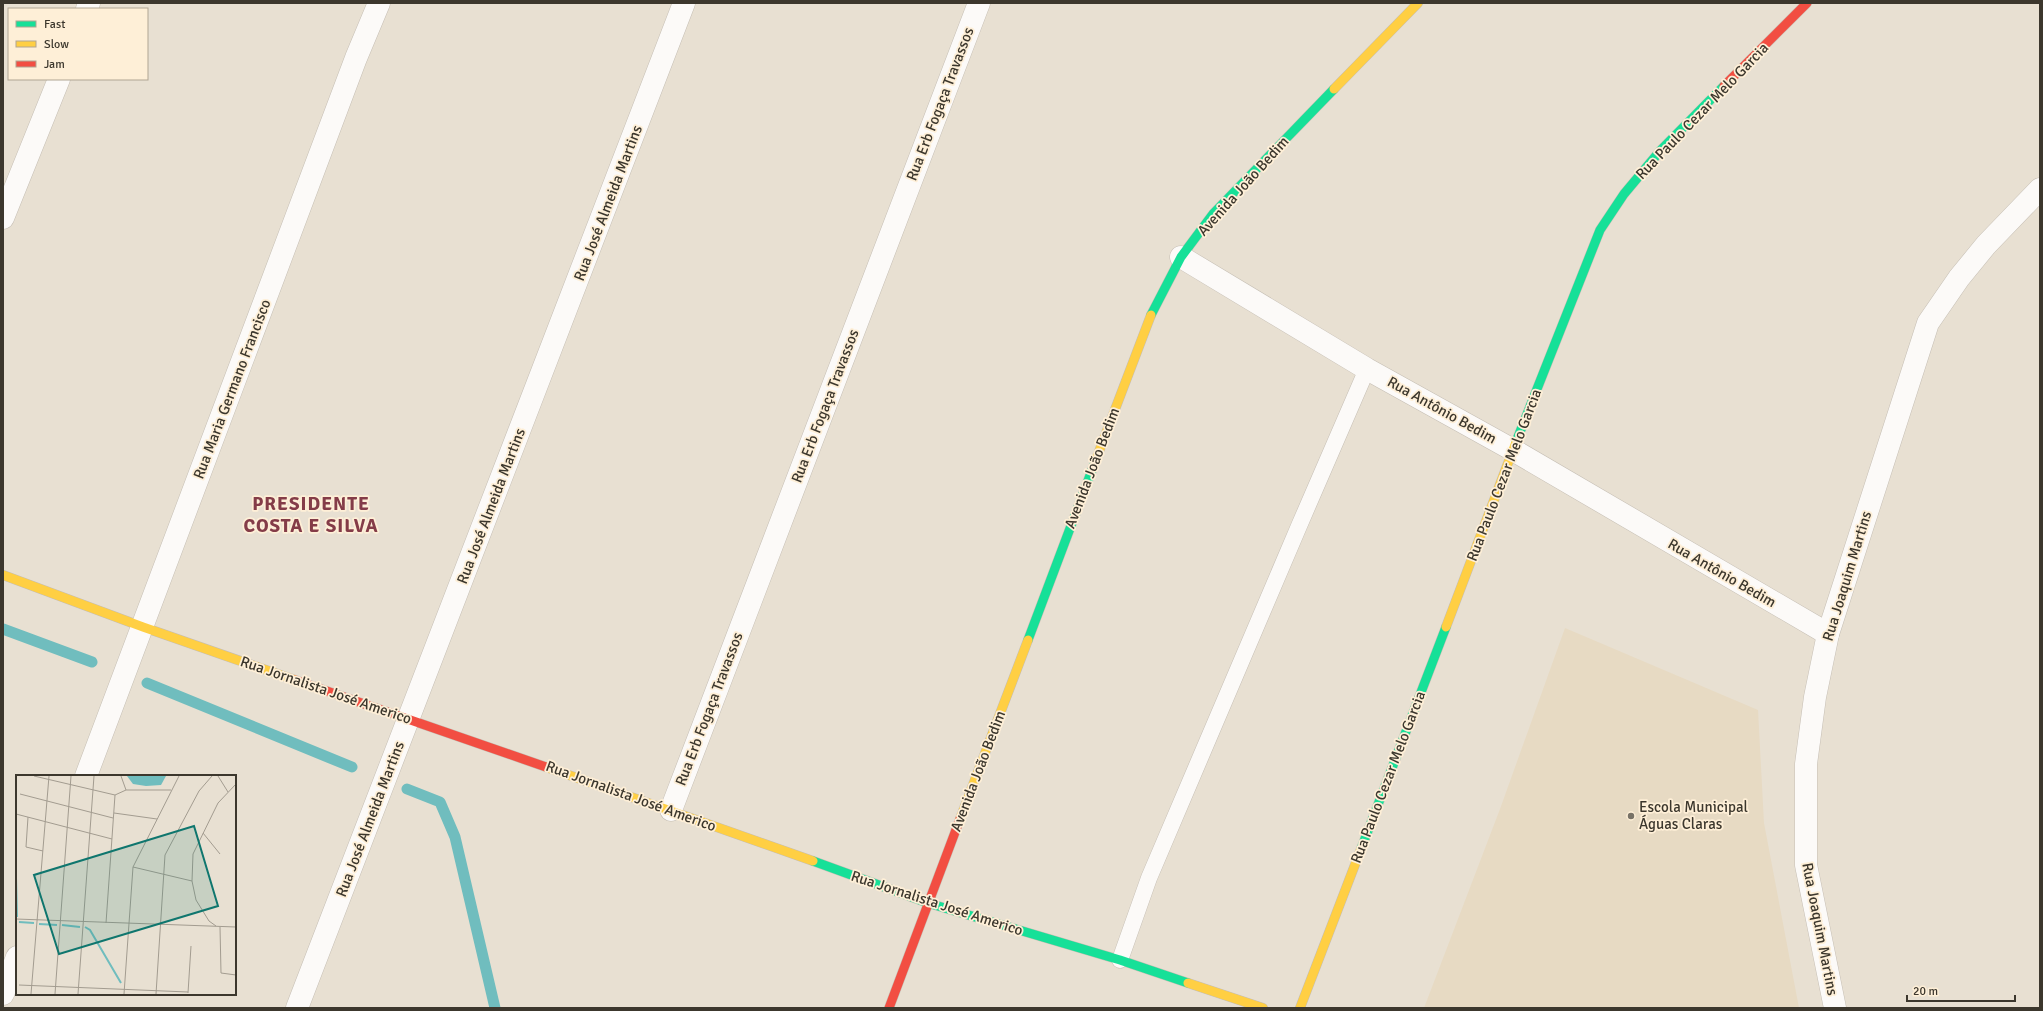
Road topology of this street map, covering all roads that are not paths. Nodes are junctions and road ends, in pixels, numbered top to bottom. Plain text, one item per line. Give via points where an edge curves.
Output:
1 (379, 3) edge
2 (684, 3) edge
3 (979, 3) edge
4 (1418, 3) edge
5 (1806, 3) edge
6 (59, 80) edge
7 (2040, 189) edge
8 (3, 218) edge
9 (1182, 257) junction
10 (1368, 369) junction
11 (1513, 450) junction
12 (3, 575) edge
13 (142, 627) junction
14 (1828, 634) junction
15 (410, 718) junction
16 (86, 775) edge
17 (671, 810) junction
18 (928, 904) junction
19 (16, 960) edge
20 (1120, 960) junction
21 (3, 994) edge
22 (297, 1008) edge
23 (889, 1008) edge
24 (1263, 1008) edge
25 (1300, 1008) edge
26 (1835, 1008) edge

1 - 13 street, Rua Maria Germano Francisco
2 - 15 street, Rua José Almeida Martins
3 - 17 street, Rua Erb Fogaça Travassos
4 - 9 street, Avenida João Bedim via 1213,214
5 - 11 street, Rua Paulo Cezar Melo Garcia via 1660,151 1624,194 1600,230
6 - 8 street
7 - 14 street, Rua Joaquim Martins via 1963,272 1928,323
9 - 10 street, Rua Antônio Bedim
9 - 18 street, Avenida João Bedim via 1147,323
10 - 11 street, Rua Antônio Bedim
10 - 20 lane via 1149,878
11 - 14 street, Rua Antônio Bedim
11 - 25 street, Rua Paulo Cezar Melo Garcia
12 - 13 street, Rua Jornalista José Americo
13 - 15 street, Rua Jornalista José Americo
13 - 16 street, Rua Maria Germano Francisco
14 - 26 street, Rua Joaquim Martins via 1806,764 1806,864
15 - 17 street, Rua Jornalista José Americo
15 - 22 street, Rua José Almeida Martins
17 - 18 street, Rua Jornalista José Americo
18 - 20 street, Rua Jornalista José Americo
18 - 23 street, Avenida João Bedim
19 - 21 street
20 - 24 street, Rua Jornalista José Americo

